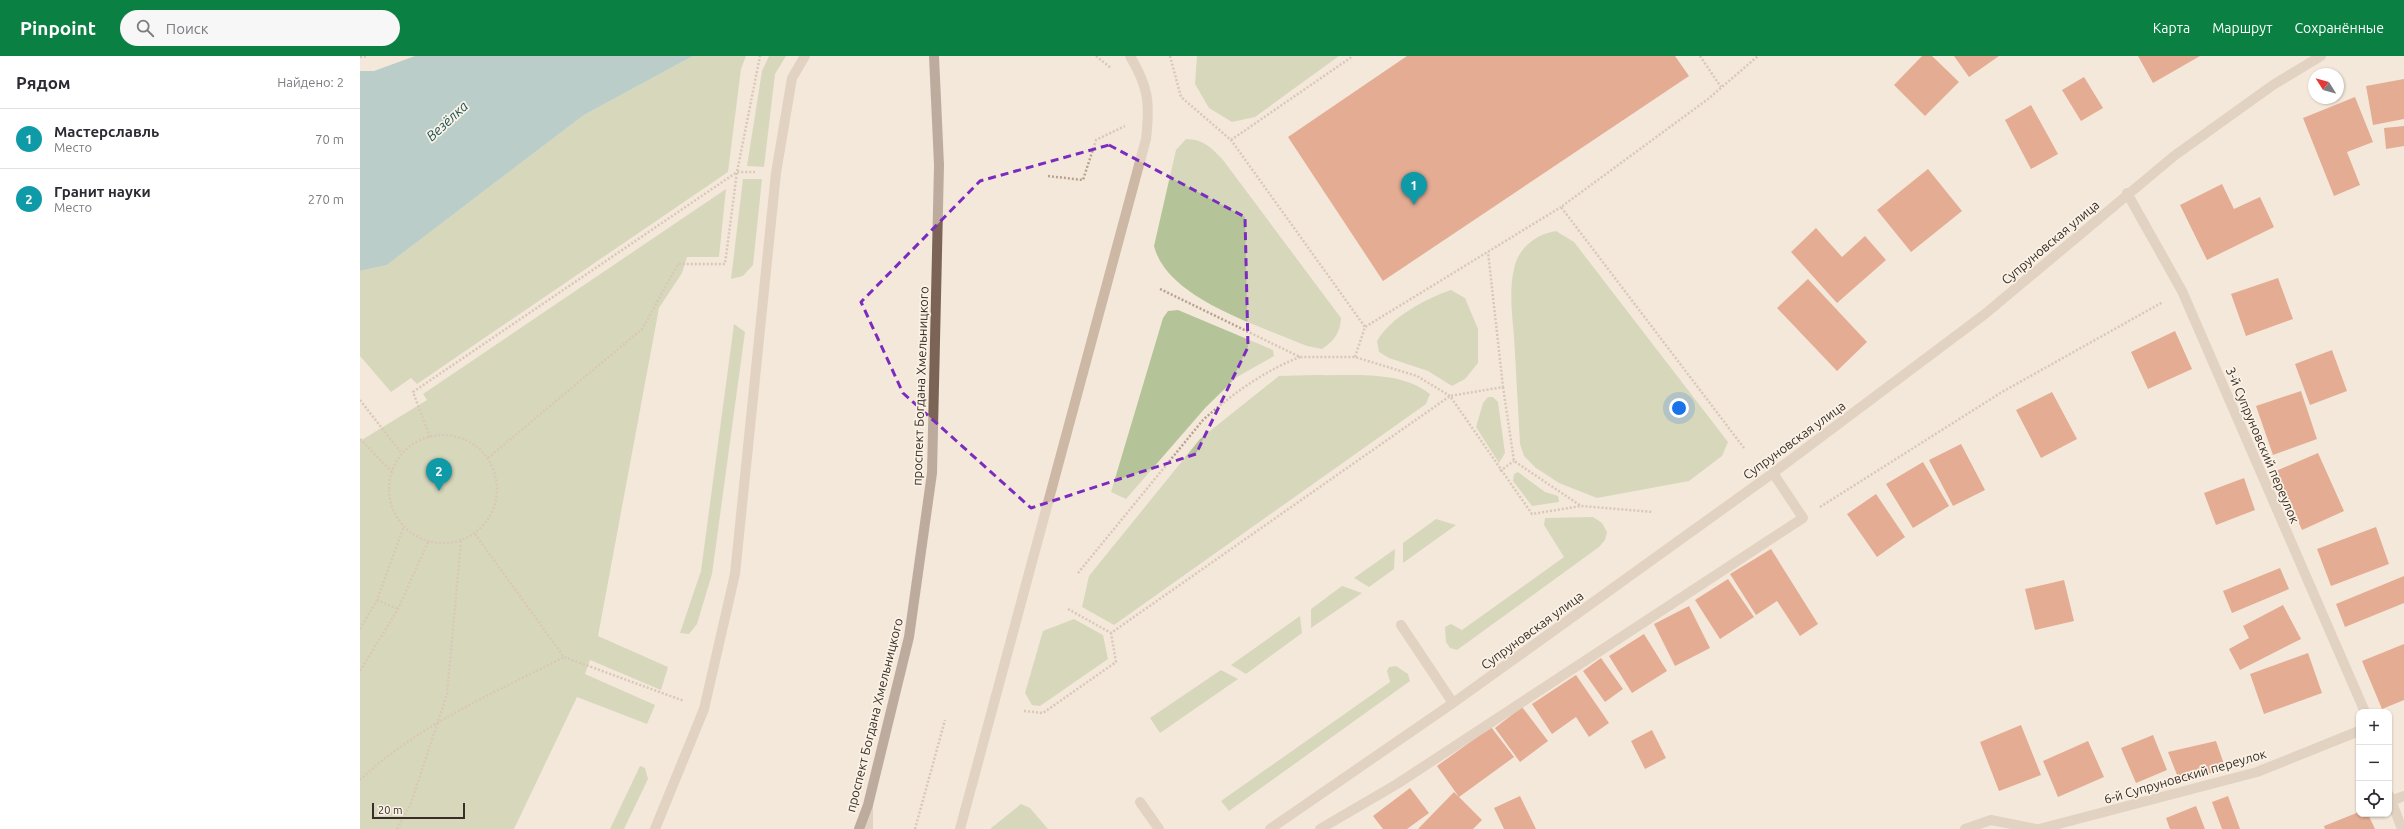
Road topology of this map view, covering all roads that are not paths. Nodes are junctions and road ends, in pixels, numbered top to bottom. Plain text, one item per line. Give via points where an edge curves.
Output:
1 (805, 56) edge
2 (934, 56) edge
3 (1130, 56) edge
4 (2321, 56) edge
5 (2127, 193) junction
6 (1773, 473) junction
7 (1402, 625) dead end
8 (1453, 703) junction
9 (2364, 709) edge
10 (2356, 732) edge
11 (2404, 796) edge
12 (2392, 798) edge
13 (1140, 802) dead end
14 (2392, 803) edge
15 (868, 805) junction
16 (655, 829) edge
17 (859, 829) edge
18 (868, 829) edge
19 (960, 829) edge
20 (1159, 829) edge
21 (1270, 829) edge
22 (1320, 829) edge
23 (1965, 829) edge
24 (2038, 829) edge
25 (2402, 829) edge

1 - 16 street via 792,78 776,173 735,574 704,709
2 - 15 main road, проспект Богдана Хмельницкого via 939,165 932,473 909,637
3 - 19 street via 1143,78 1150,107 1146,139
4 - 5 street, Супруновская улица via 2273,85
5 - 6 street, Супруновская улица via 1985,314
5 - 9 street, 3-й Супруновский переулок via 2182,291
6 - 8 street, Супруновская улица
6 - 22 street via 1802,518 1397,784
7 - 8 street
8 - 21 street, Супруновская улица
10 - 24 street, 6-й Супруновский переулок via 2257,772
11 - 12 street
13 - 20 street
14 - 25 street
15 - 17 main road, проспект Богдана Хмельницкого
15 - 18 street
23 - 24 street, 6-й Супруновский переулок via 1991,820

